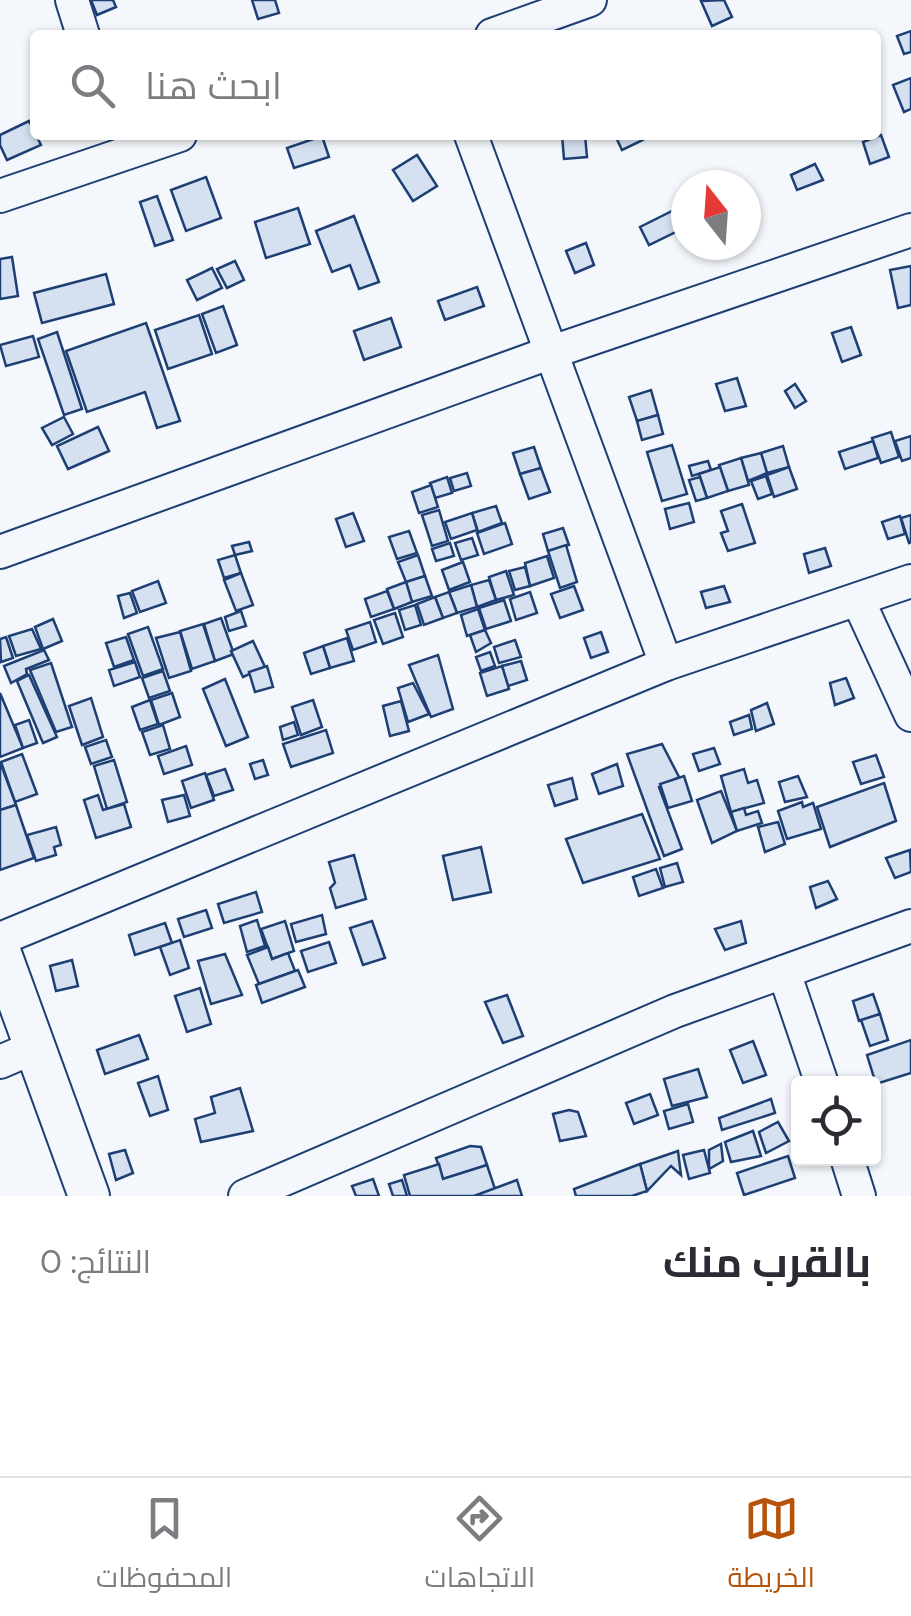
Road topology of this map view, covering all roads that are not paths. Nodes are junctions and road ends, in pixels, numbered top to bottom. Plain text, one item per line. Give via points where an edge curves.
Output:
1 (72, 0) edge
2 (590, 0) edge
3 (81, 30) edge
4 (506, 30) edge
5 (147, 140) edge
6 (473, 140) edge
7 (120, 144) edge
8 (0, 196) edge
9 (911, 230) edge
10 (552, 352) junction
11 (0, 552) edge
12 (911, 582) edge
13 (858, 600) junction
14 (666, 664) junction
15 (911, 715) edge
16 (911, 926) edge
17 (0, 939) edge
18 (0, 952) edge
19 (784, 972) junction
20 (18, 1055) edge
21 (819, 1076) edge
22 (850, 1166) edge
23 (89, 1196) edge
24 (244, 1196) edge
25 (860, 1196) edge

1 - 3 street
2 - 4 street
5 - 7 street
6 - 10 street
7 - 8 street
9 - 10 street
10 - 11 street
10 - 14 street
12 - 13 street
13 - 14 street
13 - 15 street
14 - 17 street
16 - 19 street
18 - 20 street
19 - 21 street
19 - 24 street via 674,1012
20 - 23 street
22 - 25 street

